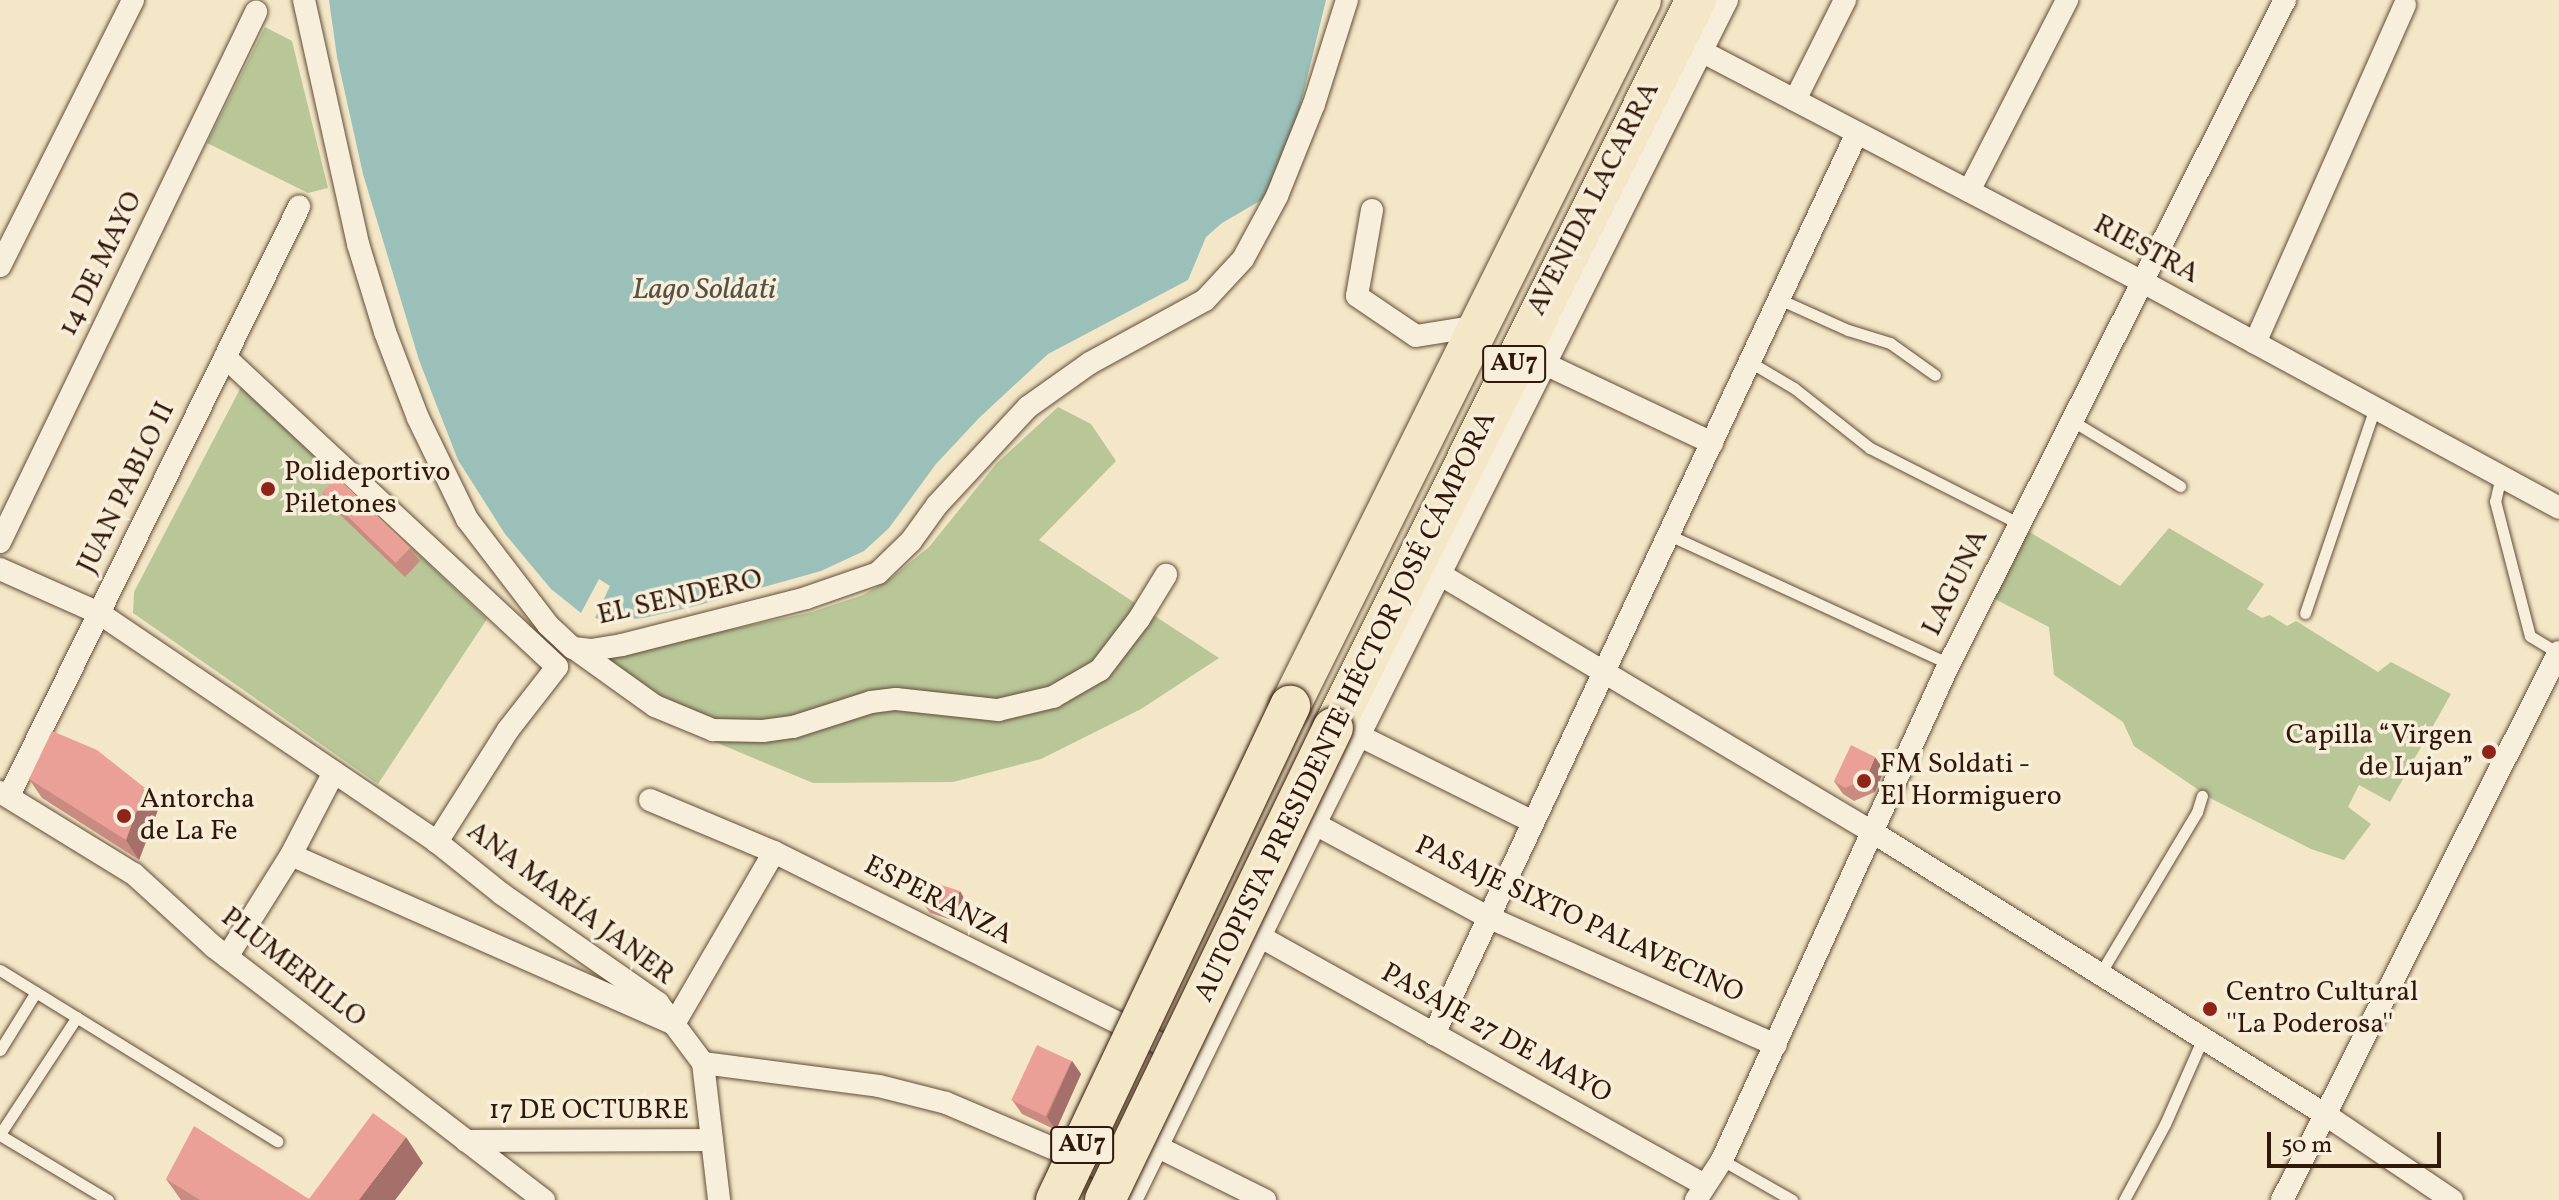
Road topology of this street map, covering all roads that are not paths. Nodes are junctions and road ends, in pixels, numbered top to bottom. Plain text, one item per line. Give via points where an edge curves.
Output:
1 (133, 0) edge
2 (304, 0) edge
3 (1347, 0) edge
4 (1641, 0) edge
5 (1696, 0) edge
6 (1727, 0) edge
7 (1845, 0) edge
8 (2067, 0) edge
9 (2285, 0) edge
10 (2405, 5) dead end
11 (256, 12) dead end
12 (1701, 51) junction
13 (1795, 100) junction
14 (1857, 133) junction
15 (1969, 191) junction
16 (299, 207) dead end
17 (1372, 210) dead end
18 (0, 266) edge
19 (2143, 282) junction
20 (1779, 299) junction
21 (1479, 326) junction
22 (2255, 343) junction
23 (225, 357) junction
24 (1750, 362) junction
25 (1545, 364) junction
26 (1935, 375) dead end
27 (2375, 407) junction
28 (2074, 422) junction
29 (1712, 443) junction
30 (2501, 475) junction
31 (2180, 486) dead end
32 (2559, 508) edge
33 (2020, 524) junction
34 (1669, 535) junction
35 (0, 542) edge
36 (0, 569) edge
37 (1166, 575) dead end
38 (1441, 575) junction
39 (99, 613) junction
40 (2305, 613) dead end
41 (573, 648) junction
42 (2559, 653) edge
43 (1949, 664) junction
44 (1604, 672) junction
45 (1346, 732) junction
46 (334, 772) junction
47 (5, 794) edge
48 (2202, 796) dead end
49 (650, 800) dead end
50 (1533, 822) junction
51 (1315, 824) junction
52 (1874, 833) junction
53 (437, 842) junction
54 (774, 852) junction
55 (291, 855) junction
56 (1488, 917) junction
57 (1259, 936) junction
58 (227, 957) junction
59 (0, 970) edge
60 (2100, 974) junction
61 (36, 992) junction
62 (77, 1017) junction
63 (674, 1024) junction
64 (1434, 1034) junction
65 (2203, 1038) junction
66 (1776, 1045) junction
67 (0, 1050) edge
68 (1197, 1062) junction
69 (703, 1063) junction
70 (2326, 1115) junction
71 (0, 1134) edge
72 (712, 1140) junction
73 (277, 1141) dead end
74 (466, 1141) junction
75 (1156, 1146) junction
76 (1722, 1160) junction
77 (1700, 1192) edge
78 (1125, 1195) edge
79 (108, 1200) edge
80 (544, 1200) edge
81 (719, 1200) edge
82 (1056, 1200) edge
83 (1265, 1200) edge
84 (1792, 1200) edge
85 (2124, 1200) edge
86 (2282, 1200) edge
87 (2452, 1200) edge

1 - 18 street
2 - 41 street, EL SENDERO via 358,244 418,418 467,519 548,625
3 - 41 street, EL SENDERO via 1277,196 1243,259 1205,300 1090,363 1028,407 878,573 820,594 622,645
4 - 21 highway, AUTOPISTA PRESIDENTE HÉCTOR JOSÉ CÁMPORA / AU7
5 - 45 highway, AUTOPISTA PRESIDENTE HÉCTOR JOSÉ CÁMPORA / AU7
6 - 12 street, AVENIDA LACARRA
7 - 13 street
8 - 15 street
9 - 19 street, LAGUNA
10 - 22 street
11 - 35 street, 14 DE MAYO
12 - 13 street, RIESTRA
12 - 25 street, AVENIDA LACARRA
13 - 14 street, RIESTRA
14 - 15 street, RIESTRA
14 - 20 street
15 - 19 street, RIESTRA
16 - 23 street, JUAN PABLO II
17 - 21 street via 1357,296 1416,336
19 - 22 street, RIESTRA
19 - 28 street, LAGUNA
20 - 24 street
20 - 26 lane via 1890,343
21 - 82 highway, AUTOPISTA PRESIDENTE HÉCTOR JOSÉ CÁMPORA / AU7, bridge via 1290,706
22 - 27 street, RIESTRA
23 - 39 street, JUAN PABLO II
23 - 53 street via 557,667 508,730
24 - 29 street
24 - 33 lane via 1794,388 1870,448
25 - 29 street
25 - 38 street, AVENIDA LACARRA
27 - 30 street, RIESTRA
27 - 40 lane
28 - 31 lane
28 - 33 street, LAGUNA
29 - 34 street
30 - 32 street, RIESTRA
30 - 42 lane via 2495,501 2530,636
33 - 43 street, LAGUNA
34 - 43 lane
34 - 44 street
36 - 39 street, ANA MARÍA JANER
37 - 41 street via 1100,670 1053,697 998,710 896,699 793,727 713,730 655,706
38 - 44 street
38 - 45 street, AVENIDA LACARRA
39 - 46 street, ANA MARÍA JANER
39 - 47 street, JUAN PABLO II
42 - 70 street
43 - 52 street, LAGUNA
44 - 50 street
44 - 52 street
45 - 50 street
45 - 51 street, AVENIDA LACARRA
45 - 78 highway, AUTOPISTA PRESIDENTE HÉCTOR JOSÉ CÁMPORA / AU7, bridge
46 - 53 street, ANA MARÍA JANER
46 - 55 street
47 - 58 street, PLUMERILLO via 134,874
48 - 60 lane
49 - 54 street, ESPERANZA
50 - 56 street
51 - 56 street, PASAJE SIXTO PALAVECINO
51 - 57 street, AVENIDA LACARRA
52 - 60 street
52 - 66 street, LAGUNA
53 - 63 street, ANA MARÍA JANER via 658,1003
54 - 63 street
54 - 68 street, ESPERANZA
55 - 58 street
55 - 63 street
56 - 64 street
56 - 66 street, PASAJE SIXTO PALAVECINO
57 - 64 street, PASAJE 27 DE MAYO
57 - 68 street, AVENIDA LACARRA
58 - 74 street, PLUMERILLO
59 - 61 lane
60 - 65 street
61 - 62 lane
61 - 67 lane
62 - 71 lane
62 - 73 lane
63 - 69 street, ANA MARÍA JANER
64 - 77 street, PASAJE 27 DE MAYO
65 - 70 street
65 - 85 lane
66 - 76 street, LAGUNA
68 - 75 street, AVENIDA LACARRA
69 - 72 street
69 - 78 street via 879,1086 946,1103
70 - 86 street
70 - 87 street
71 - 79 lane
72 - 74 street, 17 DE OCTUBRE
72 - 81 street
74 - 80 street, PLUMERILLO
75 - 78 street, AVENIDA LACARRA
75 - 83 street
76 - 77 street, LAGUNA
76 - 84 lane

